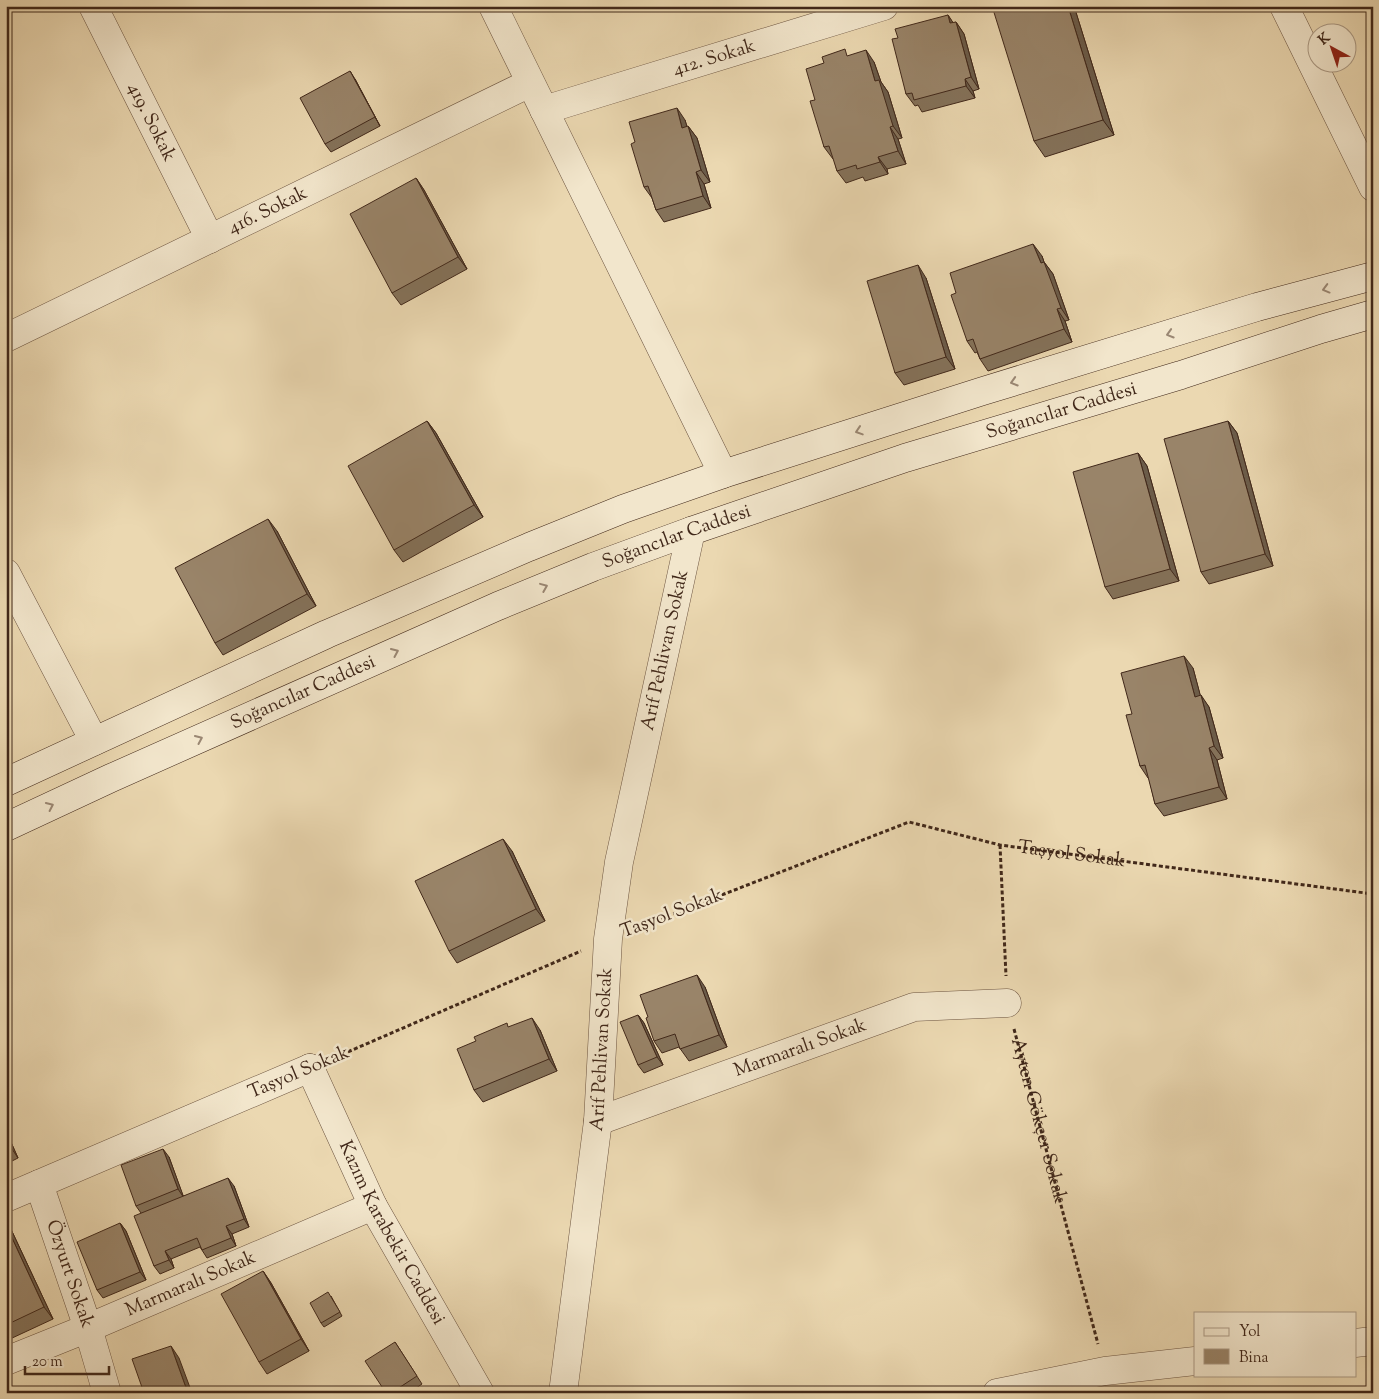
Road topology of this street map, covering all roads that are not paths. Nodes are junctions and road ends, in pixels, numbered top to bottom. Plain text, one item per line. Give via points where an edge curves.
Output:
1 (93, 6) edge
2 (493, 6) edge
3 (884, 6) edge
4 (1284, 6) edge
5 (848, 11) edge
6 (530, 83) junction
7 (544, 110) junction
8 (1373, 187) edge
9 (210, 239) junction
10 (1373, 276) edge
11 (1373, 314) edge
12 (6, 338) edge
13 (723, 474) junction
14 (691, 531) junction
15 (6, 573) edge
16 (94, 741) junction
17 (6, 782) edge
18 (6, 827) edge
19 (1008, 1003) road end
20 (310, 1068) joint
21 (598, 1121) junction
22 (39, 1184) junction
23 (6, 1198) edge
24 (373, 1206) junction
25 (88, 1328) junction
26 (1373, 1341) edge
27 (1356, 1343) edge
28 (6, 1360) edge
29 (1194, 1361) edge
30 (1108, 1382) edge
31 (107, 1393) edge
32 (480, 1393) edge
33 (563, 1393) edge
34 (997, 1393) edge

1 - 9 street, 419. Sokak
2 - 6 street
3 - 5 street, 412. Sokak
4 - 8 street
5 - 7 street, 412. Sokak
6 - 7 street
6 - 9 street, 416. Sokak
7 - 13 street
9 - 12 street, 416. Sokak
10 -> 13 street via 992,388
11 - 14 street, Soğancılar Caddesi via 906,458
13 - 16 street via 528,547 327,634
18 -> 14 street, Soğancılar Caddesi via 498,606
14 - 21 street, Arif Pehlivan Sokak via 619,862 608,939
15 - 16 street
16 - 17 street
19 - 21 street, Marmaralı Sokak via 914,1007
20 - 22 street, Taşyol Sokak
20 - 24 street, Kazım Karabekir Caddesi
21 - 33 street, Arif Pehlivan Sokak
22 - 23 street, Taşyol Sokak
22 - 25 street, Özyurt Sokak
24 - 25 street, Marmaralı Sokak
24 - 32 street, Kazım Karabekir Caddesi
25 - 28 street, Marmaralı Sokak
25 - 31 street, Özyurt Sokak
26 - 27 street
29 - 30 street
30 - 34 street

